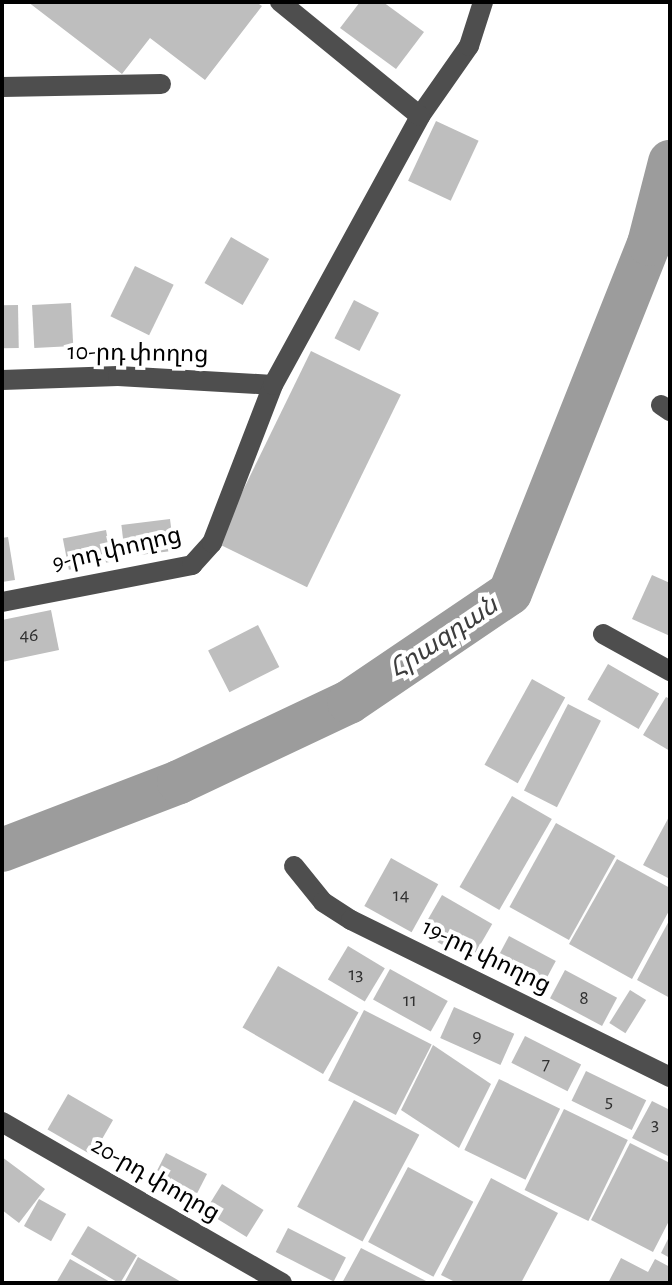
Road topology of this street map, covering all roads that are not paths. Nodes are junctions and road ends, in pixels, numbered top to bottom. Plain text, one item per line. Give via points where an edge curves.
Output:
1 (280, 2) edge
2 (483, 2) edge
3 (161, 84) dead end
4 (2, 87) edge
5 (420, 116) junction
6 (2, 380) edge
7 (273, 385) junction
8 (2, 602) edge
9 (603, 634) dead end
10 (670, 671) edge
11 (294, 866) dead end
12 (670, 1077) edge
13 (2, 1122) edge
14 (282, 1283) edge

1 - 5 street
2 - 5 street, 9-րդ փողոց via 469,46
3 - 4 street
5 - 7 street, 9-րդ փողոց
6 - 7 street, 10-րդ փողոց via 118,376
7 - 8 street, 9-րդ փողոց via 212,543 192,565
9 - 10 street
11 - 12 street, 19-րդ փողոց via 323,902 351,920
13 - 14 street, 20-րդ փողոց

